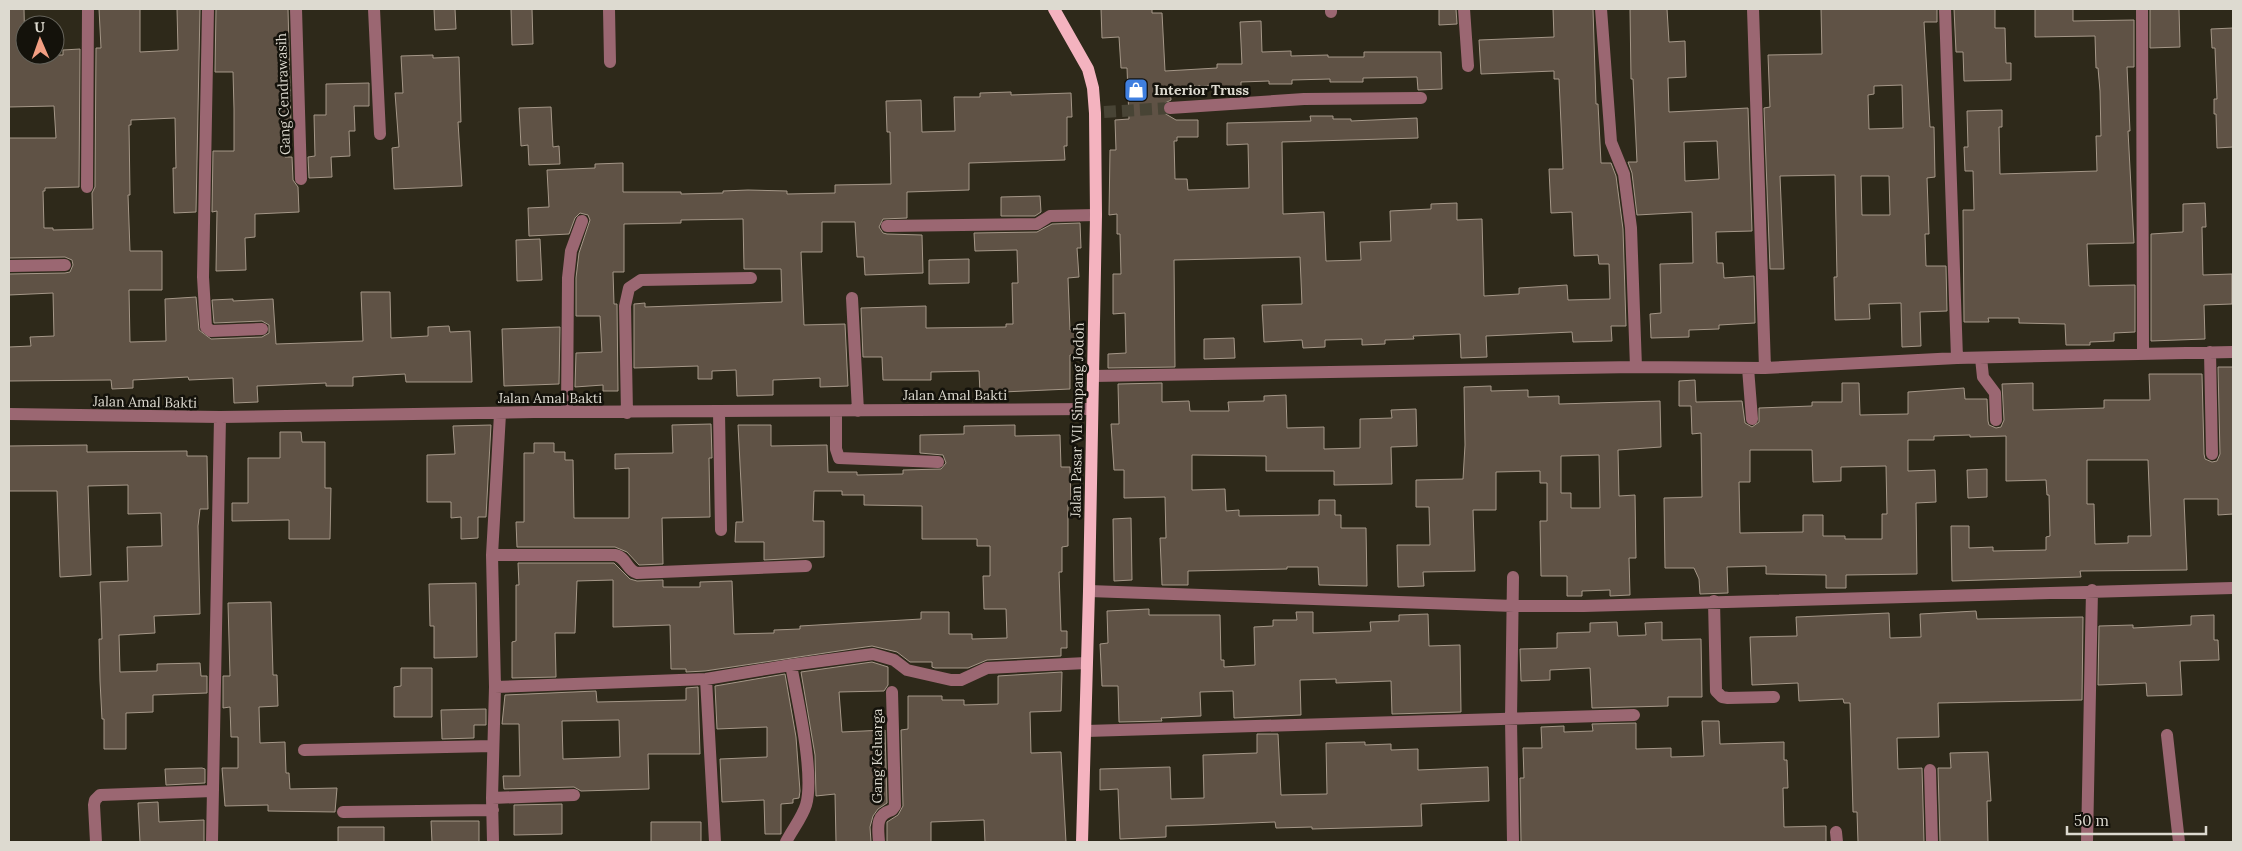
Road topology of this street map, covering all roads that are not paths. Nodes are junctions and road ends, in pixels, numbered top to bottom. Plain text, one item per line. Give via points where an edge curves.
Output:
1 (88, 9) edge
2 (208, 9) edge
3 (296, 9) edge
4 (374, 9) edge
5 (609, 9) edge
6 (1054, 9) edge
7 (1464, 9) edge
8 (1601, 9) edge
9 (1754, 9) edge
10 (1945, 9) edge
11 (2142, 9) edge
12 (610, 62) dead end
13 (1468, 66) dead end
14 (1421, 98) dead end
15 (1170, 108) tunnel mouth
16 (380, 134) dead end
17 (301, 179) dead end
18 (87, 187) dead end
19 (1096, 215) junction
20 (582, 221) dead end
21 (887, 226) dead end
22 (65, 265) dead end
23 (9, 266) edge
24 (750, 278) dead end
25 (852, 298) dead end
26 (262, 328) dead end
27 (2210, 352) junction
28 (2233, 352) edge
29 (2143, 353) junction
30 (1957, 358) junction
31 (1981, 358) junction
32 (1636, 367) junction
33 (1748, 368) junction
34 (1765, 368) junction
35 (1092, 376) junction
36 (1091, 409) junction
37 (836, 411) junction
38 (858, 411) junction
39 (567, 412) junction
40 (719, 412) junction
41 (627, 413) junction
42 (9, 414) edge
43 (500, 414) junction
44 (220, 417) junction
45 (1752, 419) dead end
46 (1996, 420) dead end
47 (2212, 454) dead end
48 (938, 462) dead end
49 (721, 530) dead end
50 (492, 555) junction
51 (806, 566) dead end
52 (1512, 577) dead end
53 (2233, 588) edge
54 (2092, 590) junction
55 (1089, 591) junction
56 (1714, 601) junction
57 (1514, 606) junction
58 (1086, 663) junction
59 (791, 665) junction
60 (706, 680) junction
61 (495, 686) junction
62 (892, 692) dead end
63 (1774, 697) dead end
64 (1634, 715) dead end
65 (1511, 719) junction
66 (1086, 731) junction
67 (2167, 735) dead end
68 (494, 746) junction
69 (304, 750) dead end
70 (1930, 770) dead end
71 (213, 791) junction
72 (574, 795) dead end
73 (492, 804) junction
74 (343, 812) dead end
75 (96, 842) edge
76 (212, 842) edge
77 (494, 842) edge
78 (715, 842) edge
79 (786, 842) edge
80 (879, 842) edge
81 (1082, 842) edge
82 (1513, 842) edge
83 (1932, 842) edge
84 (2087, 842) edge
85 (2179, 842) edge

1 - 18 street
2 - 26 street via 203,277 206,328 211,331
3 - 17 street, Gang Cendrawasih
4 - 16 street
5 - 12 street
6 - 19 main road, Jalan Pasar VII Simpang Jodoh via 1088,69 1100,112
7 - 13 street
8 - 32 street via 1611,142 1624,174 1631,228
9 - 34 street
10 - 30 street
11 - 29 street
14 - 15 street via 1304,99
19 - 21 street via 1050,216 1037,224
19 - 35 main road, Jalan Pasar VII Simpang Jodoh
20 - 39 street via 571,251 568,278
22 - 23 street
24 - 41 street via 641,280 629,288 625,306
25 - 38 street
27 - 28 street
27 - 29 street
27 - 47 street
29 - 31 street
30 - 31 street
30 - 34 street
31 - 46 street via 1983,377 1995,393
32 - 33 street
32 - 35 street
33 - 34 street
33 - 45 street
35 - 36 main road, Jalan Pasar VII Simpang Jodoh
36 - 38 street, Jalan Amal Bakti
36 - 55 main road, Jalan Pasar VII Simpang Jodoh
37 - 38 street, Jalan Amal Bakti
37 - 40 street, Jalan Amal Bakti
37 - 48 street via 839,458
39 - 41 street, Jalan Amal Bakti
39 - 43 street, Jalan Amal Bakti
40 - 41 street, Jalan Amal Bakti
40 - 49 street
42 - 44 street, Jalan Amal Bakti
43 - 44 street, Jalan Amal Bakti
43 - 50 street
44 - 71 street
50 - 51 street via 615,555 637,573
50 - 61 street
52 - 57 street
53 - 54 street
54 - 56 street
54 - 84 street
55 - 57 street
55 - 58 main road, Jalan Pasar VII Simpang Jodoh
56 - 57 street
56 - 63 street via 1716,691 1722,697 1736,699
57 - 65 street
58 - 59 street via 987,668 961,680 907,670 894,660 873,654
58 - 66 main road, Jalan Pasar VII Simpang Jodoh
59 - 60 street
59 - 79 street via 809,788 806,806
60 - 61 street
60 - 78 street
61 - 68 street
62 - 80 street, Gang Keluarga via 895,806 879,819
64 - 65 street
65 - 66 street
65 - 82 street
66 - 81 main road, Jalan Pasar VII Simpang Jodoh
67 - 85 street
68 - 69 street
68 - 73 street
70 - 83 street
71 - 75 street via 100,796 94,805
71 - 76 street
72 - 73 street
73 - 74 street
73 - 77 street

